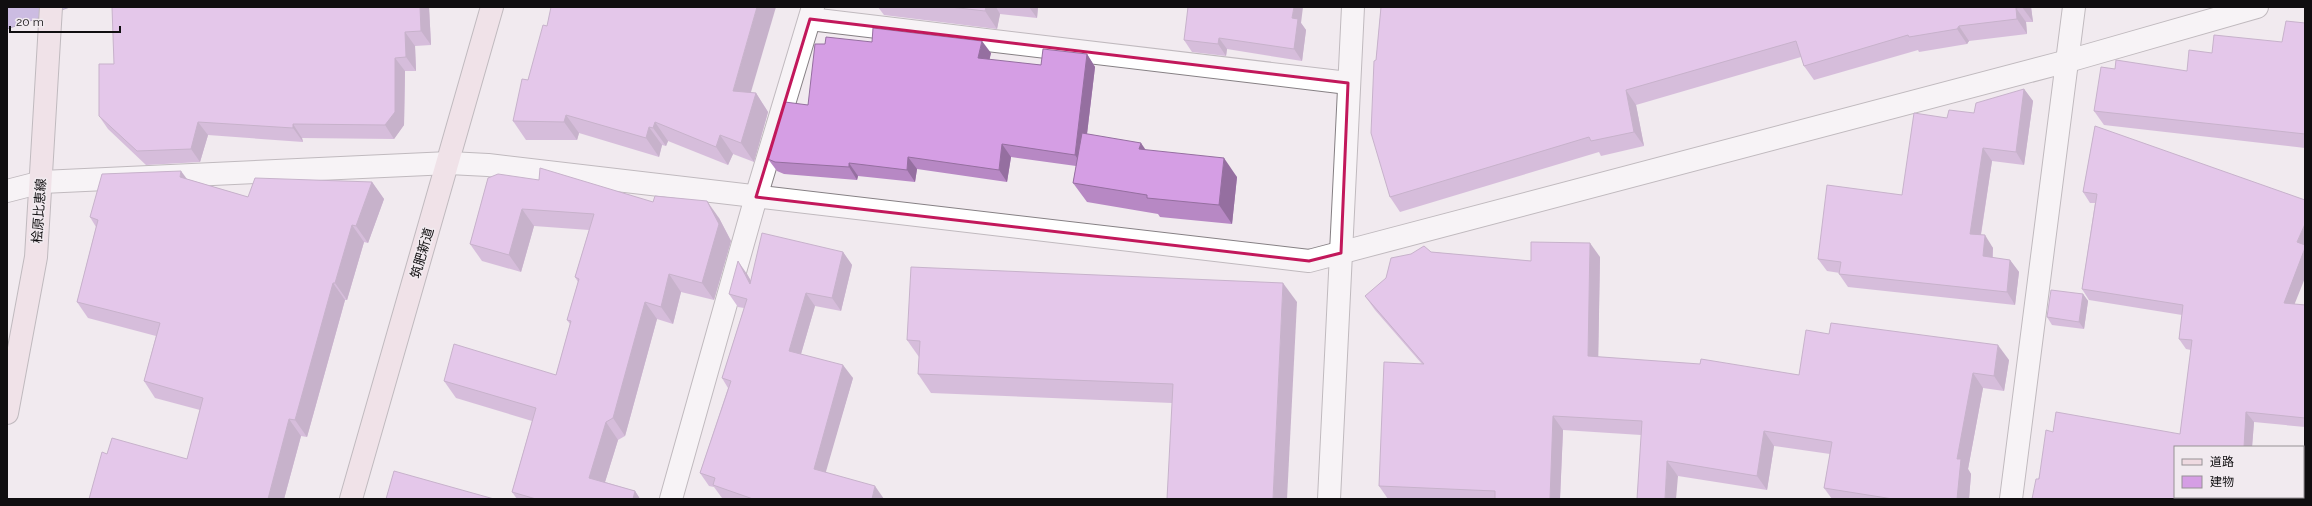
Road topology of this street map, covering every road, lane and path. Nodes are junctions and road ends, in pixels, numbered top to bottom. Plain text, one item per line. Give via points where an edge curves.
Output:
1 (492, 7) edge
2 (1353, 7) edge
3 (2074, 7) edge
4 (2257, 7) edge
5 (51, 10) edge
6 (811, 13) edge
7 (2068, 61) junction
8 (1348, 83) junction
9 (449, 163) junction
10 (42, 182) junction
11 (7, 191) edge
12 (756, 197) junction
13 (1342, 253) junction
14 (7, 413) edge
15 (351, 499) edge
16 (671, 499) edge
17 (1329, 499) edge
18 (2011, 499) edge

1 - 9 street, 筑肥新道 via 457,126
2 - 8 street
3 - 7 street
4 - 7 street
5 - 10 street, 桧原比恵線
6 - 8 street
6 - 12 street
7 - 13 street
7 - 18 street
8 - 13 street
9 - 10 street
9 - 12 street via 488,165
9 - 15 street, 筑肥新道
10 - 11 street
10 - 14 street, 桧原比恵線 via 36,257
12 - 13 street via 1309,261
12 - 16 street
13 - 17 street

